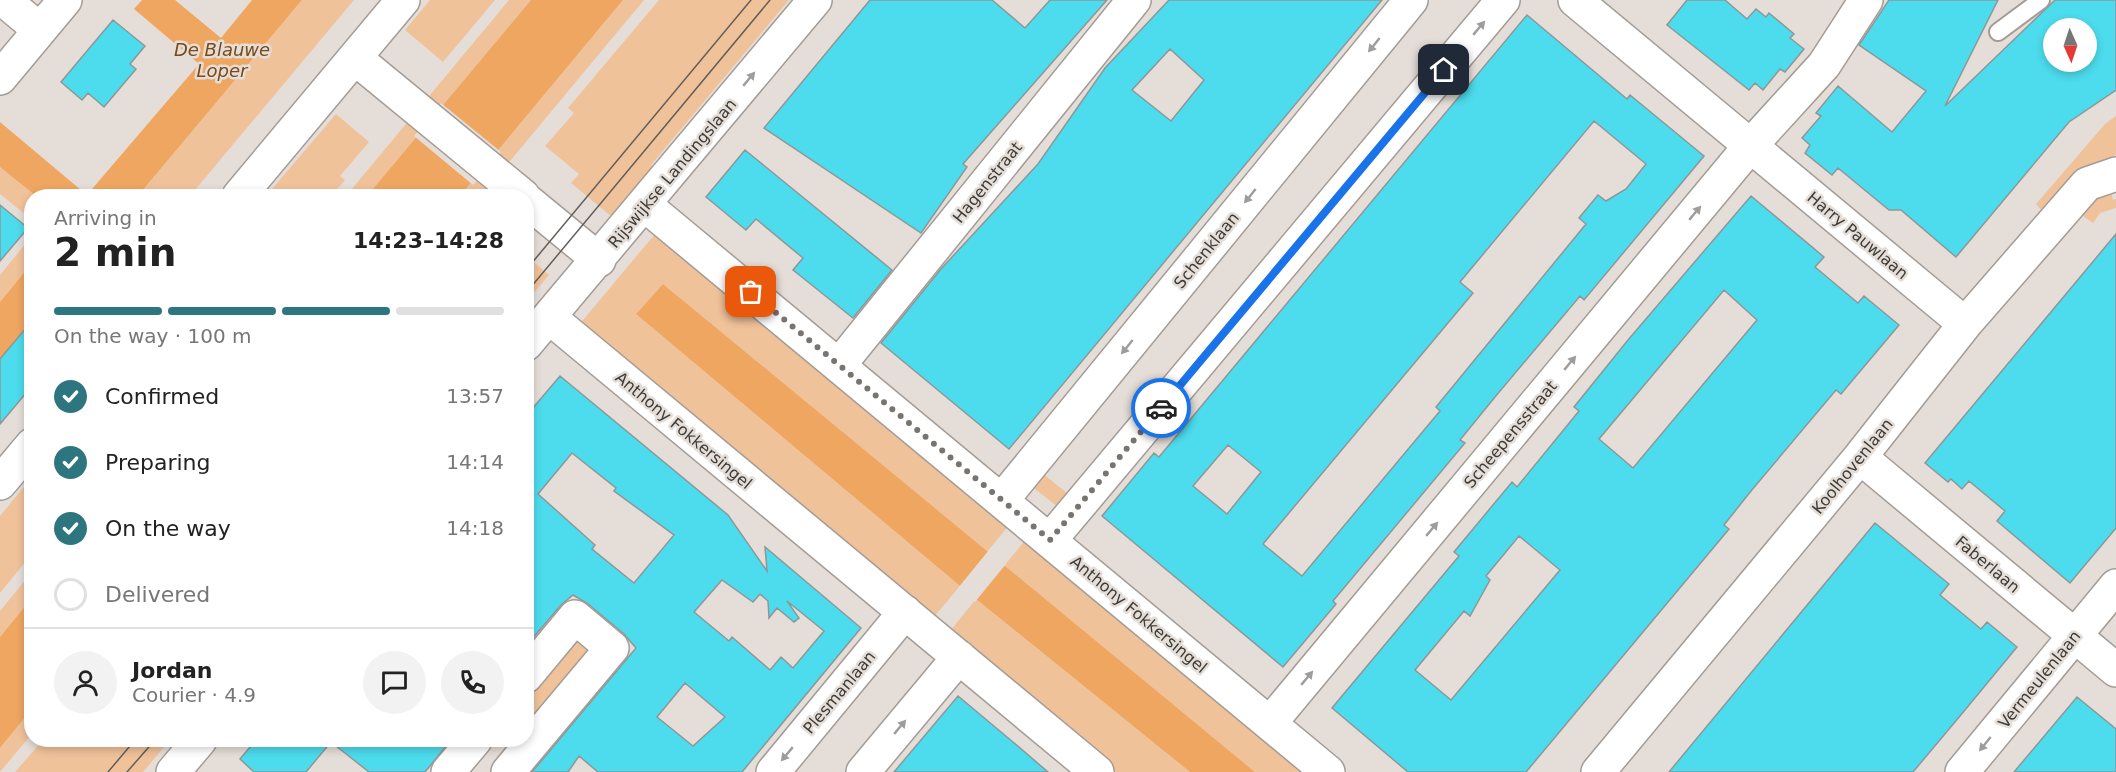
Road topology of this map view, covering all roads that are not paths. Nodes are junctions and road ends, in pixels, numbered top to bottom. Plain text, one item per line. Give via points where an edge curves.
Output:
1 (4, 0) edge
2 (65, 0) edge
3 (404, 0) edge
4 (814, 0) edge
5 (1134, 0) edge
6 (1411, 0) edge
7 (1503, 0) edge
8 (1575, 0) edge
9 (1866, 0) edge
10 (2041, 0) edge
11 (40, 30) junction
12 (1998, 32) dead end
13 (355, 58) junction
14 (0, 78) edge
15 (1751, 145) junction
16 (2116, 174) edge
17 (245, 189) edge
18 (515, 189) edge
19 (645, 205) junction
20 (538, 209) edge
21 (599, 260) junction
22 (549, 317) junction
23 (1965, 324) junction
24 (534, 335) edge
25 (840, 364) junction
26 (24, 454) edge
27 (1860, 457) junction
28 (0, 483) edge
29 (1002, 500) junction
30 (1050, 540) junction
31 (2116, 586) edge
32 (905, 612) junction
33 (2074, 636) junction
34 (959, 657) junction
35 (534, 666) edge
36 (2116, 670) edge
37 (1270, 723) junction
38 (534, 741) edge
39 (194, 747) edge
40 (469, 747) edge
41 (529, 747) edge
42 (173, 772) edge
43 (448, 772) edge
44 (508, 772) edge
45 (773, 772) edge
46 (863, 772) edge
47 (1097, 772) edge
48 (1328, 772) edge
49 (1598, 772) edge
50 (1962, 772) edge

1 - 11 street
2 - 11 street
3 - 13 street
19 -> 4 street, Rijswijkse Landingslaan
5 - 25 street, Hagenstraat
6 -> 29 street, Schenklaan
30 -> 7 street
8 - 15 street, Harry Pauwlaan
9 - 15 street via 1824,65
10 - 12 lane
11 - 14 street
13 - 17 street
13 - 18 street
15 - 23 street, Harry Pauwlaan
37 -> 15 street, Scheepensstraat
16 - 23 street, Koolhovenlaan via 2088,184
19 - 21 street, Rijswijkse Landingslaan
19 - 25 street, Anthony Fokkersingel
20 - 21 street
21 - 22 street, Rijswijkse Landingslaan
22 - 24 street, Rijswijkse Landingslaan
22 - 32 street, Anthony Fokkersingel
23 - 27 street, Koolhovenlaan
25 - 29 street, Anthony Fokkersingel
26 - 28 street
27 - 33 street, Faberlaan
27 - 49 street, Koolhovenlaan
29 - 30 street, Anthony Fokkersingel
30 - 37 street, Anthony Fokkersingel
31 - 33 street, Vermeulenlaan
32 - 34 street, Anthony Fokkersingel
32 -> 45 street, Plesmanlaan
33 - 36 street, Faberlaan
33 -> 50 street, Vermeulenlaan
46 -> 34 street
34 - 47 street, Anthony Fokkersingel
35 - 38 street via 575,617 612,648
37 - 48 street, Anthony Fokkersingel
39 - 42 street
40 - 43 street
41 - 44 street

